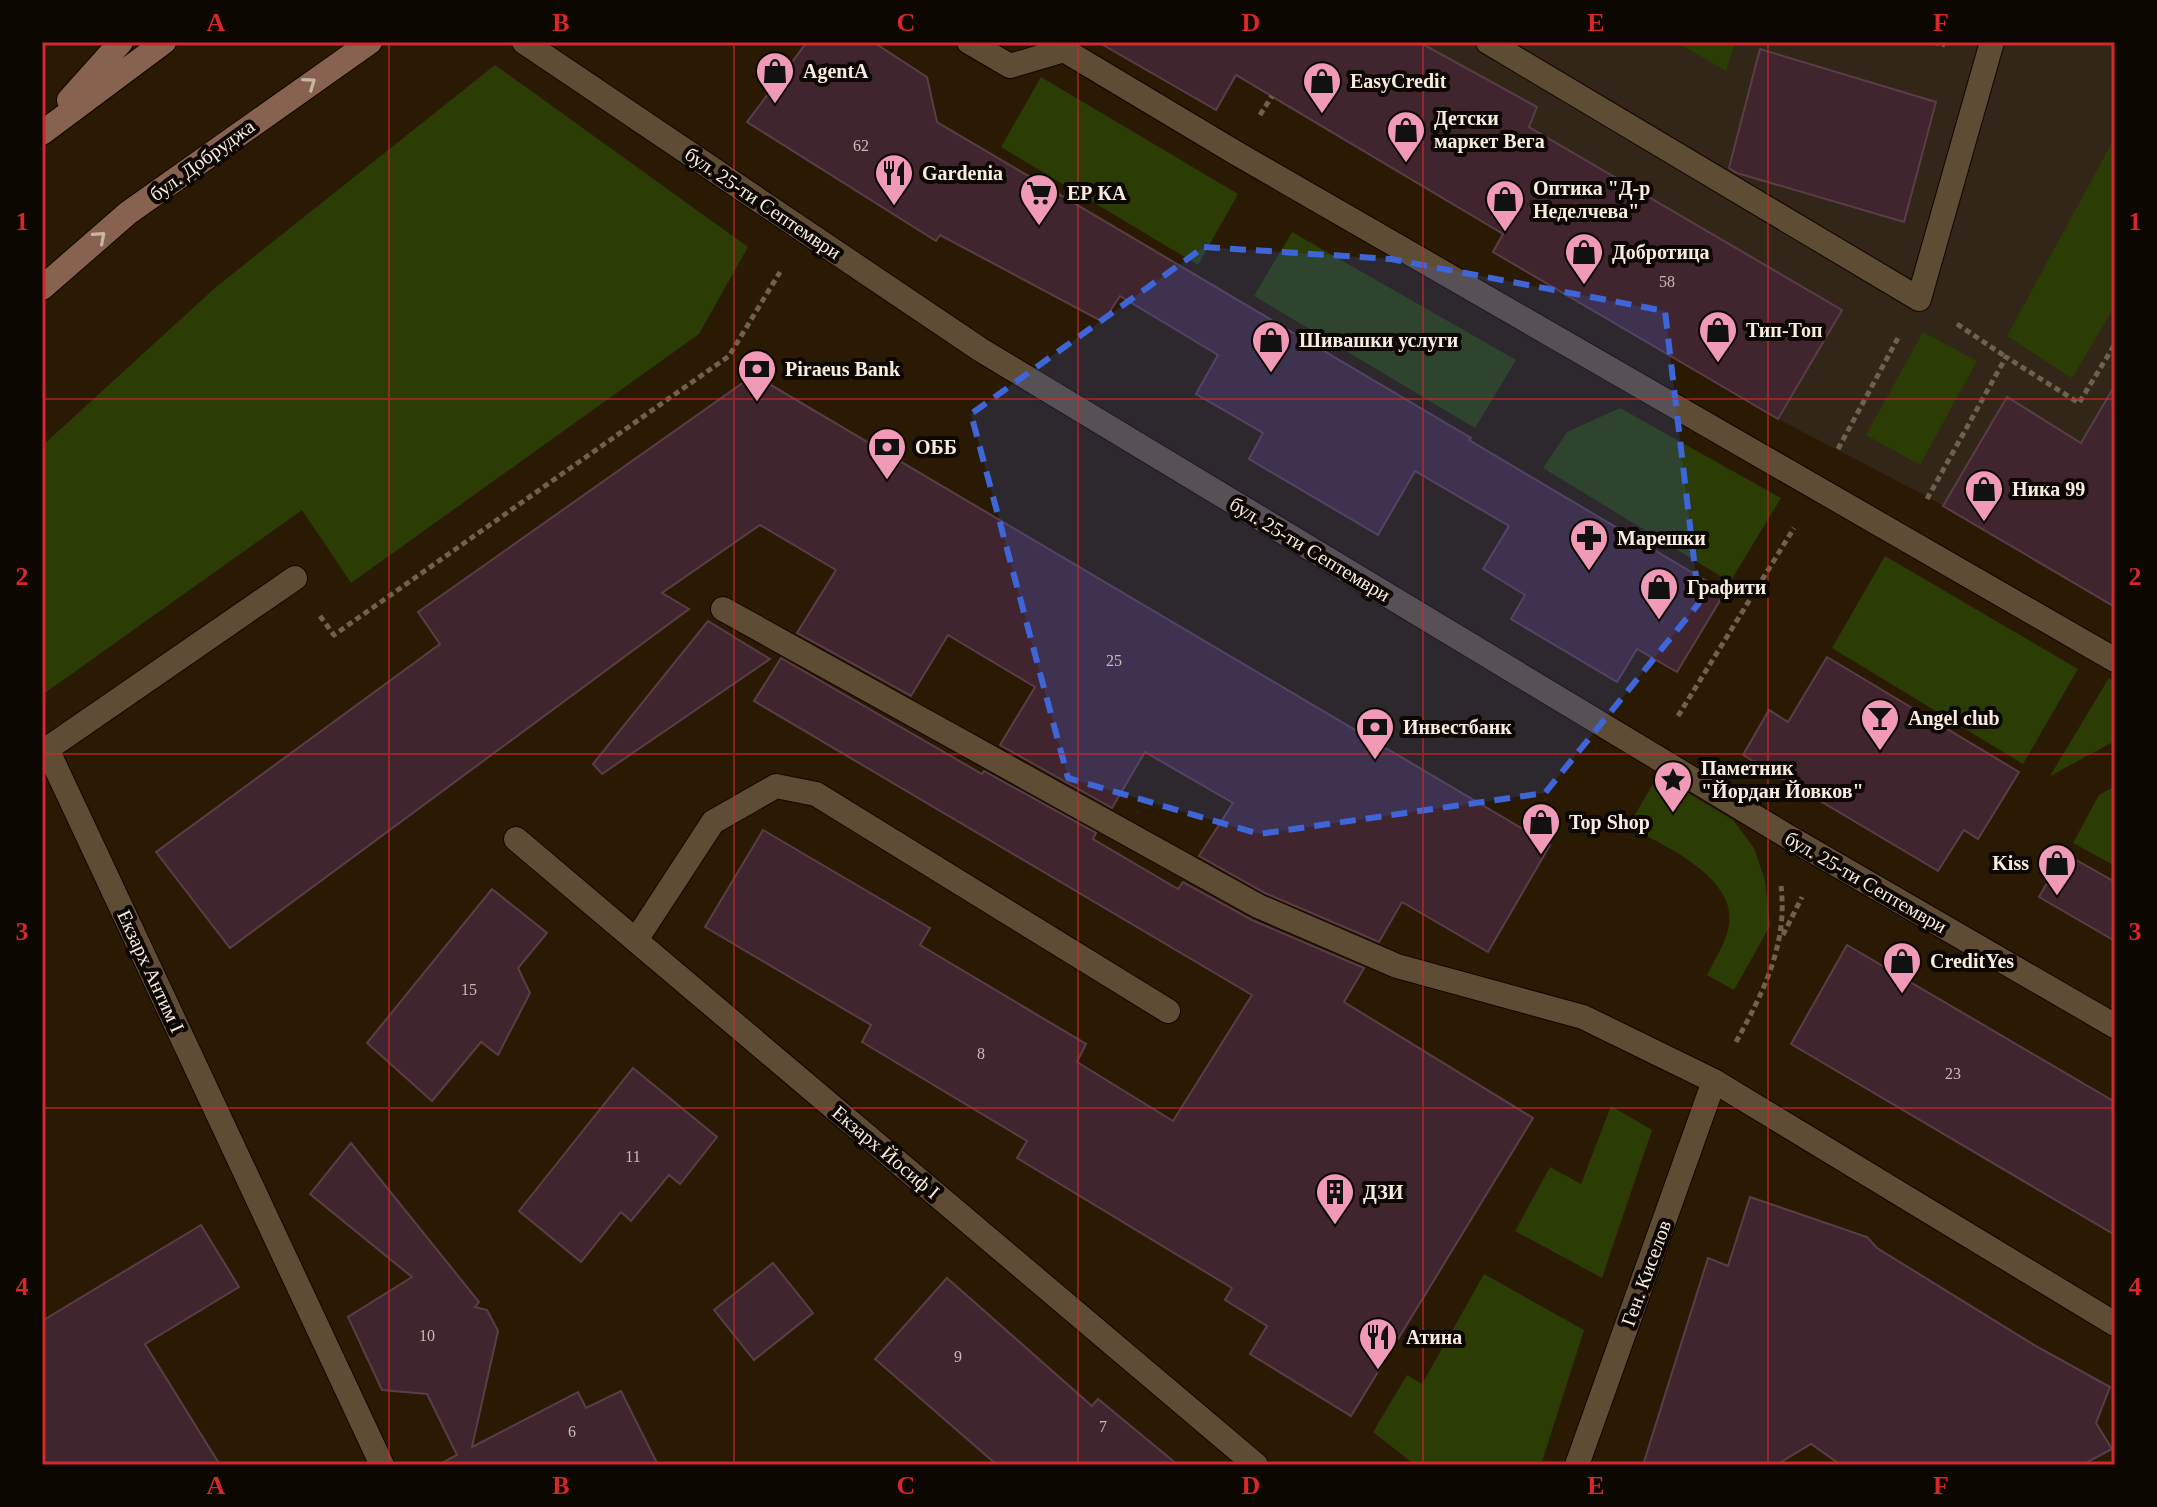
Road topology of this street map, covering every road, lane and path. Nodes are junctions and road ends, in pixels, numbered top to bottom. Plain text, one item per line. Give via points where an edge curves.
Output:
1 (121, 42) edge
2 (164, 42) edge
3 (370, 42) edge
4 (524, 42) edge
5 (969, 42) edge
6 (1488, 42) edge
7 (1992, 42) edge
8 (42, 132) edge
9 (805, 230) junction
10 (42, 288) edge
11 (1919, 299) junction
12 (2115, 344) edge
13 (2006, 357) junction
14 (1906, 538) junction
15 (295, 578) joint
16 (723, 609) dead end
17 (2115, 660) edge
18 (1754, 816) junction
19 (516, 839) dead end
20 (636, 940) junction
21 (1168, 1011) dead end
22 (2115, 1026) edge
23 (1714, 1081) junction
24 (2115, 1324) edge
25 (382, 1465) edge
26 (1256, 1465) edge
27 (1577, 1465) edge

1 - 8 main road
2 - 8 main road
10 -> 3 main road, бул. Добруджа via 128,213
4 - 9 street, бул. 25-ти Септември
5 - 14 street via 1010,66 1064,50
6 - 11 street
7 - 11 street
9 - 15 path via 729,356 334,635
9 - 18 street, бул. 25-ти Септември via 981,350
11 - 13 path
12 - 13 path via 2079,403
13 - 14 path
14 - 17 street
15 - 25 street, Екзарх Антим I via 47,749
16 - 23 street via 1258,906 1397,966 1583,1017
18 - 22 street, бул. 25-ти Септември
18 - 23 path via 1778,858 1781,939 1757,1003
19 - 20 street, Екзарх Йосиф I
20 - 21 street via 713,822 776,786 816,794
20 - 26 street, Екзарх Йосиф I
23 - 24 street
23 - 27 street, Ген. Киселов

